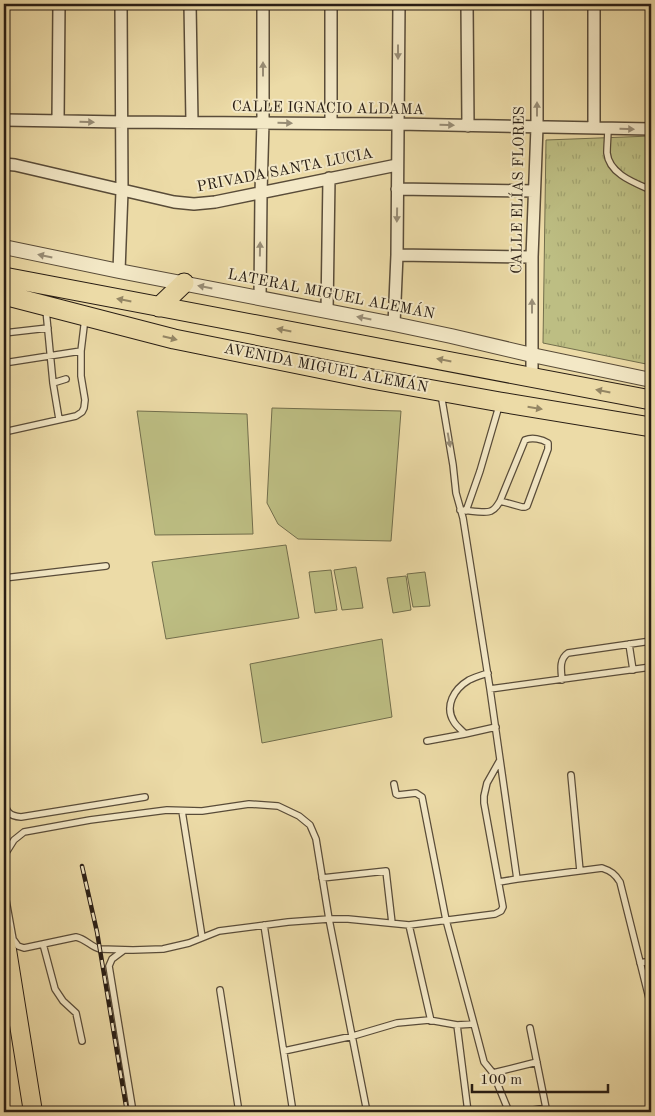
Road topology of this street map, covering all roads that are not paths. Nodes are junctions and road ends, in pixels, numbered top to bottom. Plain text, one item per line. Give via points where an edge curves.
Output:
1 (59, 4) edge
2 (121, 4) edge
3 (190, 4) edge
4 (263, 4) edge
5 (331, 4) edge
6 (399, 4) edge
7 (467, 4) edge
8 (537, 4) edge
9 (594, 4) edge
10 (4, 120) edge
11 (58, 121) junction
12 (123, 122) junction
13 (192, 122) junction
14 (264, 122) junction
15 (331, 123) junction
16 (398, 124) junction
17 (468, 126) junction
18 (537, 127) junction
19 (594, 128) junction
20 (608, 128) junction
21 (651, 129) edge
22 (4, 164) edge
23 (397, 164) junction
24 (329, 178) junction
25 (397, 189) junction
26 (651, 190) edge
27 (122, 191) junction
28 (534, 191) junction
29 (261, 193) junction
30 (4, 247) edge
31 (397, 255) junction
32 (532, 257) junction
33 (4, 266) edge
34 (119, 271) junction
35 (12, 279) edge
36 (184, 283) junction
37 (4, 295) edge
38 (260, 298) junction
39 (46, 305) junction
40 (159, 307) junction
41 (327, 311) junction
42 (86, 316) junction
43 (394, 324) junction
44 (48, 328) junction
45 (4, 333) edge
46 (81, 351) junction
47 (532, 355) junction
48 (51, 356) junction
49 (4, 363) edge
50 (532, 377) junction
51 (66, 379) dead end
52 (651, 380) edge
53 (53, 382) junction
54 (440, 392) junction
55 (651, 400) edge
56 (500, 402) junction
57 (59, 419) junction
58 (651, 427) edge
59 (4, 432) edge
60 (500, 501) junction
61 (463, 510) junction
62 (106, 566) dead end
63 (4, 578) edge
64 (651, 641) edge
65 (629, 644) junction
66 (651, 668) edge
67 (633, 670) junction
68 (488, 673) junction
69 (562, 680) junction
70 (490, 689) junction
71 (496, 728) junction
72 (465, 734) junction
73 (427, 741) dead end
74 (500, 760) junction
75 (571, 775) dead end
76 (394, 784) dead end
77 (145, 797) dead end
78 (4, 800) edge
79 (182, 811) junction
80 (4, 856) edge
81 (580, 871) junction
82 (322, 878) junction
83 (517, 880) junction
84 (499, 882) junction
85 (4, 889) edge
86 (329, 919) junction
87 (446, 920) junction
88 (392, 923) junction
89 (264, 925) junction
90 (409, 925) junction
91 (4, 931) edge
92 (202, 937) junction
93 (43, 944) junction
94 (124, 950) junction
95 (651, 961) edge
96 (640, 963) junction
97 (4, 969) edge
98 (220, 990) dead end
99 (651, 1006) edge
100 (431, 1021) junction
101 (474, 1024) junction
102 (457, 1025) junction
103 (530, 1028) dead end
104 (353, 1036) junction
105 (82, 1041) dead end
106 (284, 1051) junction
107 (538, 1062) junction
108 (493, 1073) junction
109 (547, 1110) edge
110 (28, 1112) edge
111 (33, 1112) edge
112 (133, 1112) edge
113 (239, 1112) edge
114 (293, 1112) edge
115 (367, 1112) edge
116 (468, 1112) edge
117 (509, 1112) edge
118 (521, 1112) edge

1 - 11 street
2 - 12 street
3 - 13 street
14 -> 4 street
5 - 15 street
6 -> 16 street
7 - 17 street
18 -> 8 street, CALLE ELÍAS FLORES
9 - 19 street
10 - 11 street, CALLE IGNACIO ALDAMA
11 -> 12 street, CALLE IGNACIO ALDAMA
12 - 13 street, CALLE IGNACIO ALDAMA
12 - 27 street
13 - 14 street, CALLE IGNACIO ALDAMA
14 -> 15 street, CALLE IGNACIO ALDAMA
14 - 29 street
15 - 16 street, CALLE IGNACIO ALDAMA
16 -> 17 street, CALLE IGNACIO ALDAMA
16 - 23 street
17 - 18 street, CALLE IGNACIO ALDAMA
18 - 19 street, CALLE IGNACIO ALDAMA
18 - 28 street, CALLE ELÍAS FLORES
19 - 20 street, CALLE IGNACIO ALDAMA
20 -> 21 street, CALLE IGNACIO ALDAMA
20 - 26 lane via 607,155 612,165 623,178
22 - 27 street, PRIVADA SANTA LUCIA
23 - 24 street, PRIVADA SANTA LUCIA
23 - 25 street
24 - 29 street, PRIVADA SANTA LUCIA
24 - 41 street
25 - 28 street
25 -> 31 street
27 - 29 street, PRIVADA SANTA LUCIA via 194,204
27 - 34 street
28 - 32 street, CALLE ELÍAS FLORES
38 -> 29 street
34 -> 30 street, LATERAL MIGUEL ALEMÁN
31 - 32 street
31 - 43 street
47 -> 32 street, CALLE ELÍAS FLORES
33 - 35 highway
34 - 36 street, LATERAL MIGUEL ALEMÁN
40 -> 35 highway, AVENIDA MIGUEL ALEMÁN
38 -> 36 street, LATERAL MIGUEL ALEMÁN
36 - 40 highway
37 - 39 highway, AVENIDA MIGUEL ALEMÁN
38 - 41 street, LATERAL MIGUEL ALEMÁN
39 - 42 highway, AVENIDA MIGUEL ALEMÁN
39 - 44 lane
50 -> 40 highway, AVENIDA MIGUEL ALEMÁN
43 -> 41 street, LATERAL MIGUEL ALEMÁN
42 - 46 lane
42 -> 54 highway, AVENIDA MIGUEL ALEMÁN via 174,339
43 - 47 street, LATERAL MIGUEL ALEMÁN
44 - 45 lane
44 - 48 lane
46 - 48 lane
46 - 57 lane via 79,376 84,408 76,416
47 - 50 street, CALLE ELÍAS FLORES
47 - 52 street, LATERAL MIGUEL ALEMÁN
48 - 49 lane
48 - 53 lane
55 -> 50 highway, AVENIDA MIGUEL ALEMÁN
51 - 53 lane
53 - 57 lane
54 - 56 highway, AVENIDA MIGUEL ALEMÁN
54 -> 61 lane via 456,492
56 -> 58 highway, AVENIDA MIGUEL ALEMÁN
56 - 61 lane
57 - 59 lane
60 - 60 lane via 526,440 548,443 527,506
60 - 61 lane via 492,511
61 - 68 lane
62 - 63 lane
64 - 65 lane
65 - 67 lane
65 - 69 lane via 568,653 562,659
66 - 67 lane
67 - 69 lane
68 - 70 lane
68 - 72 lane via 460,686 452,698 449,710 454,723
69 - 70 lane
70 - 71 lane
71 - 72 lane
71 - 74 lane
72 - 73 lane
74 - 83 lane
74 - 84 lane via 484,796
75 - 81 lane
76 - 87 lane via 398,795 416,793 422,797
77 - 78 lane via 21,817 7,812
79 - 80 lane via 90,820 24,832 14,840
79 - 82 lane via 267,804 290,811 305,820 312,829
79 - 92 lane
81 - 83 lane
81 - 96 lane via 610,870 620,882
82 - 86 lane
82 - 88 lane via 386,871
83 - 84 lane
84 - 87 lane via 501,911
85 - 93 lane via 12,938 16,944 24,948
86 - 88 lane
86 - 89 lane
86 - 104 lane
87 - 90 lane
87 - 101 lane
88 - 90 lane
89 - 92 lane via 219,931
89 - 106 lane
90 - 100 lane
91 - 111 main road
92 - 94 lane via 163,948
93 - 94 lane via 76,937 98,949
93 - 105 lane via 55,989 76,1013
94 - 112 lane via 112,959 109,966
95 - 96 lane
96 - 99 lane
97 - 110 main road
98 - 113 lane
100 - 102 lane
100 - 104 lane via 397,1023
101 - 102 lane
101 - 108 lane via 484,1062
102 - 116 lane
103 - 107 lane
104 - 106 lane
104 - 115 lane
106 - 114 lane
107 - 108 lane
107 - 109 lane
108 - 117 lane
109 - 118 lane

